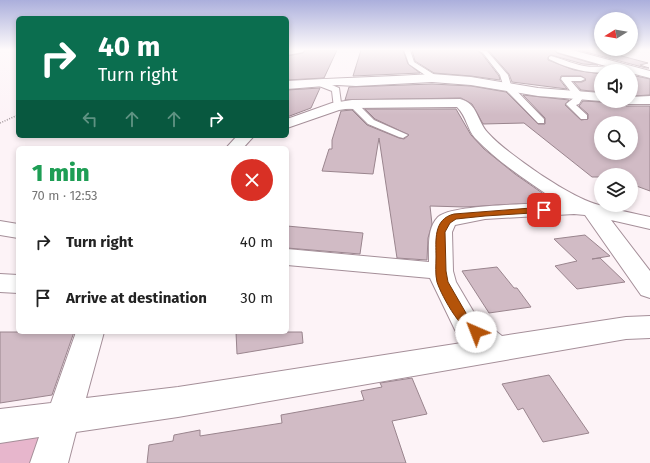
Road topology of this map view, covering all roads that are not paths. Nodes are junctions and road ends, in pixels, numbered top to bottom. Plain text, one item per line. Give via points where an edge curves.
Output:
1 (424, 72) edge
2 (502, 72) edge
3 (638, 72) edge
4 (650, 75) edge
5 (415, 78) junction
6 (580, 79) dead end
7 (317, 82) junction
8 (289, 84) edge
9 (507, 86) junction
10 (579, 96) junction
11 (594, 97) edge
12 (638, 101) edge
13 (650, 101) edge
14 (337, 106) junction
15 (584, 118) dead end
16 (541, 121) dead end
17 (289, 123) edge
18 (403, 135) dead end
19 (244, 138) edge
20 (236, 146) edge
21 (592, 210) junction
22 (650, 223) edge
23 (0, 228) edge
24 (16, 231) edge
25 (289, 257) edge
26 (441, 271) junction
27 (0, 282) edge
28 (16, 284) edge
29 (650, 289) edge
30 (650, 327) edge
31 (89, 334) edge
32 (497, 349) junction
33 (65, 416) junction
34 (0, 426) edge
35 (49, 463) edge

1 - 5 lane via 432,77
2 - 9 lane
3 - 4 street
5 - 7 street
5 - 9 street
6 - 10 lane via 565,79
7 - 8 street
7 - 14 lane via 336,90
9 - 10 street via 517,90
9 - 16 lane
10 - 11 street
10 - 15 lane via 576,102 570,104
12 - 13 street
14 - 17 street
14 - 18 lane via 355,106 371,122
14 - 21 street via 460,103 470,112 480,134 514,164 570,200
19 - 20 street
21 - 22 street
21 - 26 street via 574,208 454,217 446,221 441,232
21 - 29 street
23 - 24 street
25 - 26 street
26 - 32 street via 443,282 466,324
27 - 28 street
30 - 32 street via 626,328
31 - 33 street
32 - 33 street via 178,402
33 - 34 street
33 - 35 street

